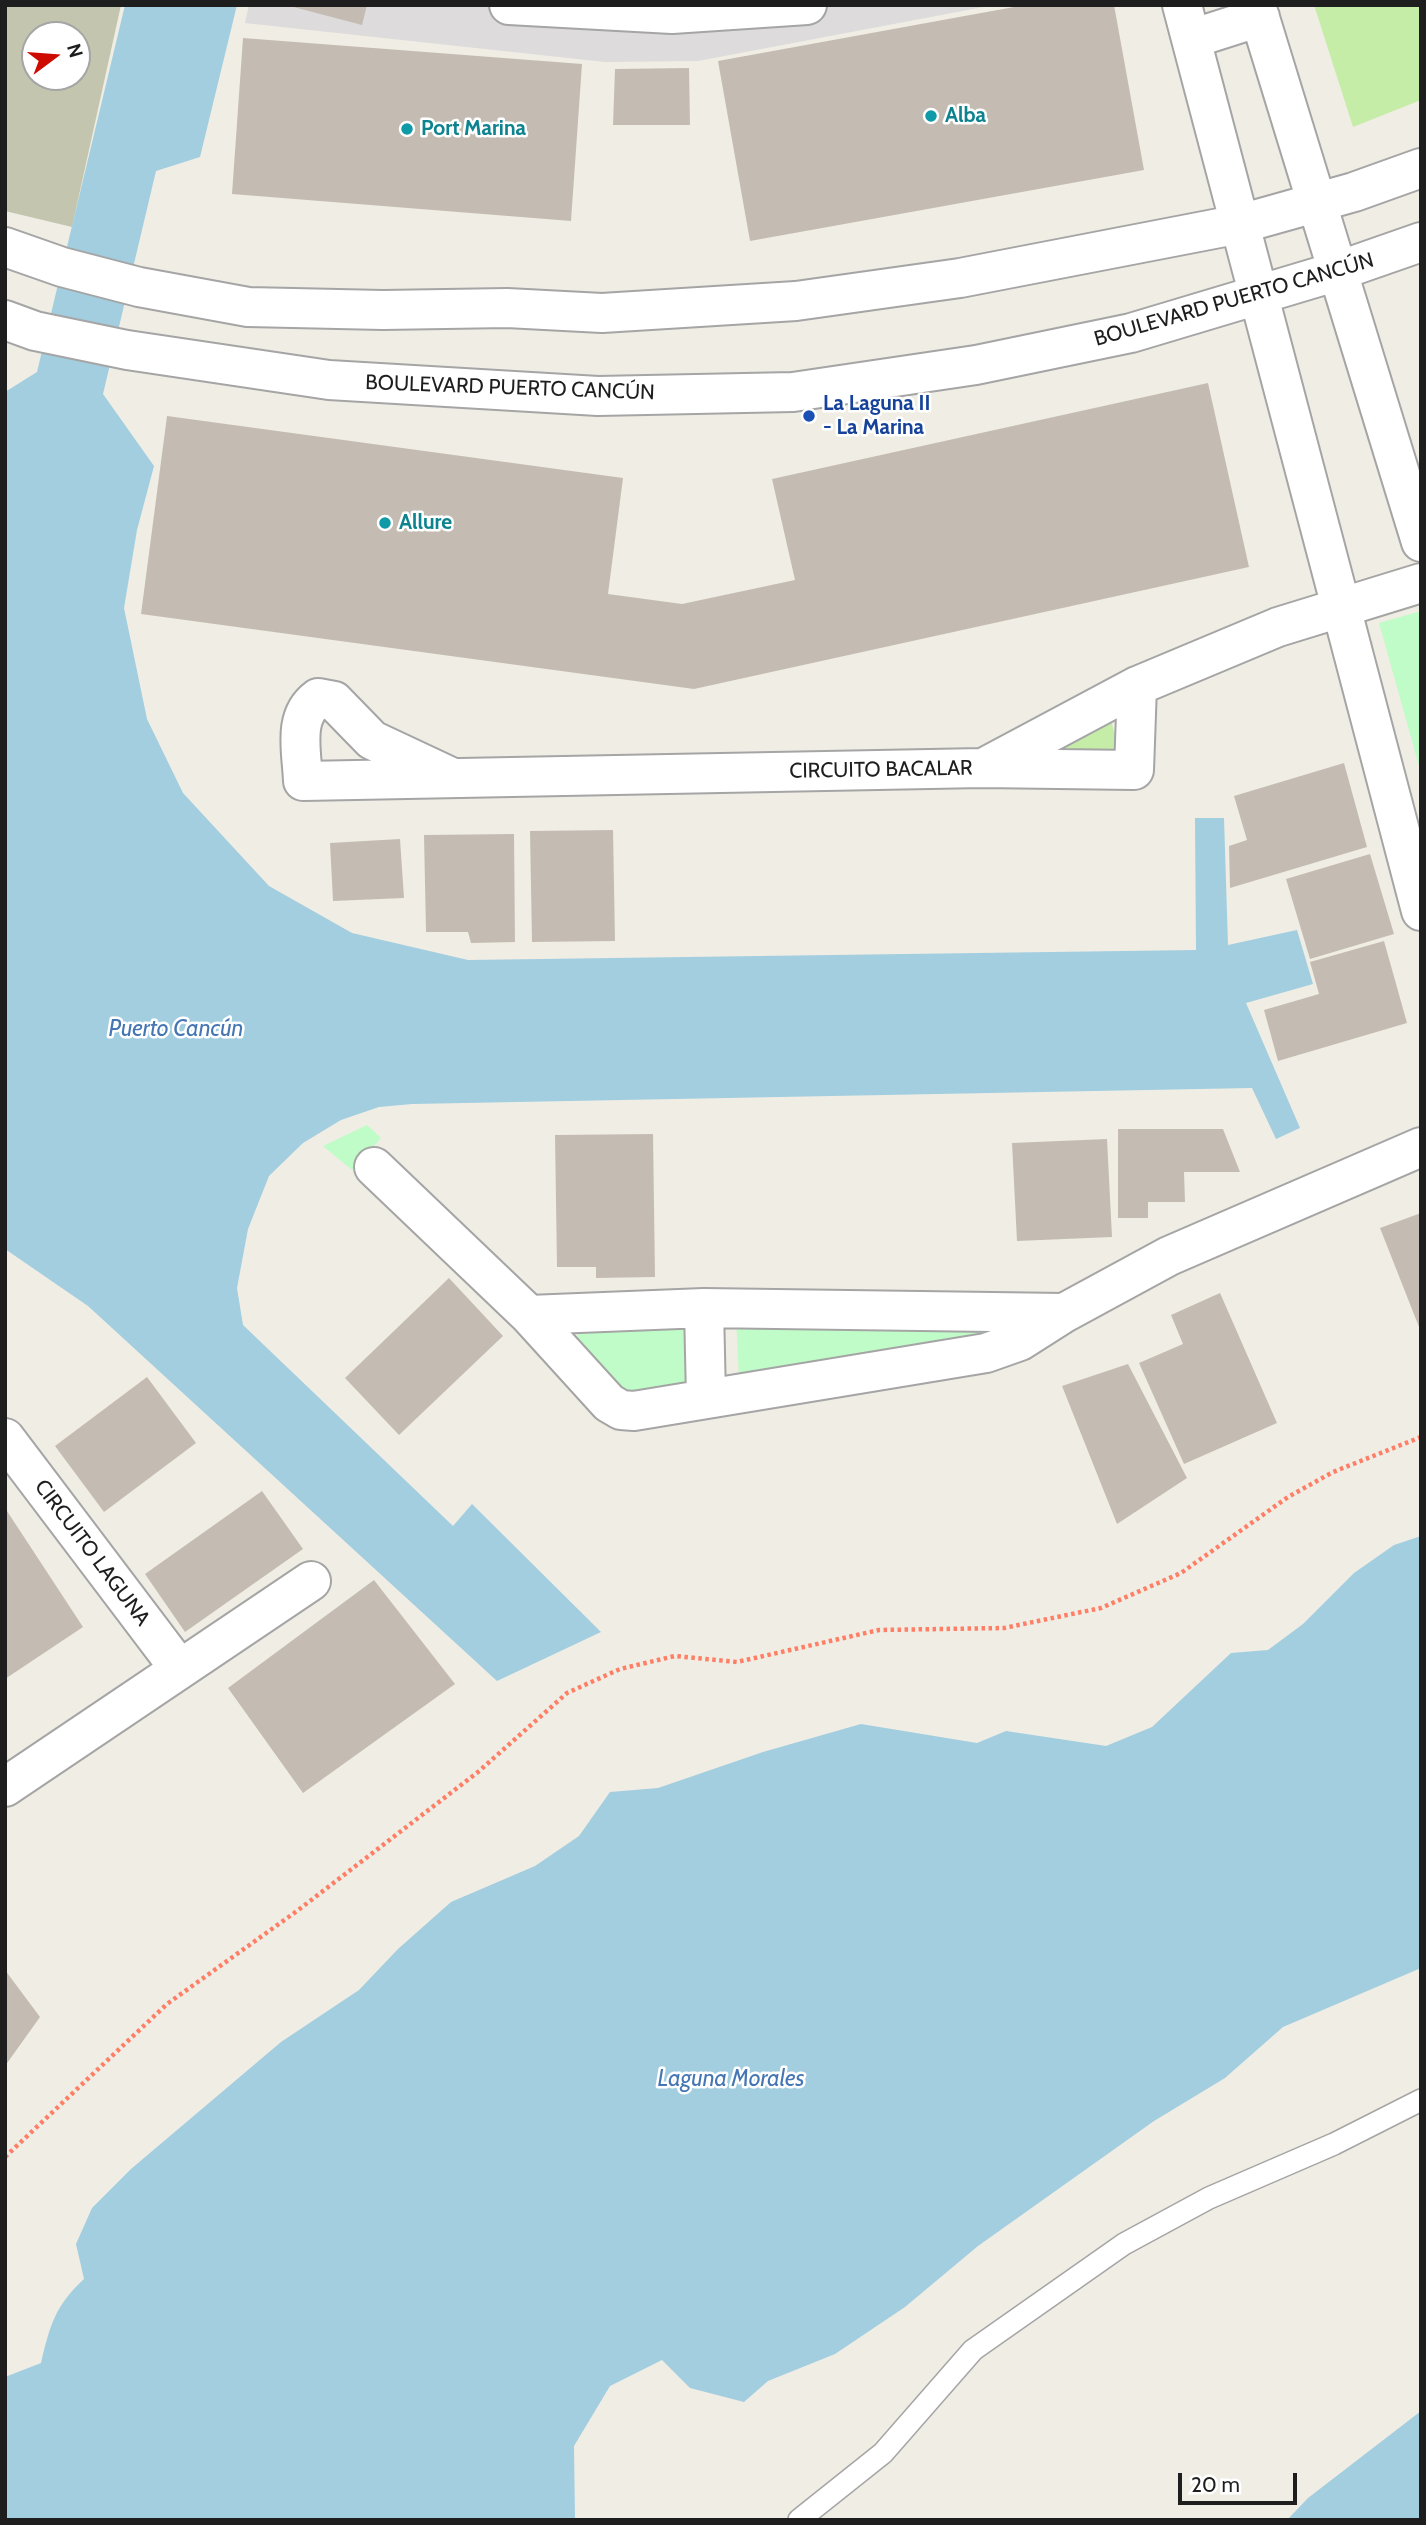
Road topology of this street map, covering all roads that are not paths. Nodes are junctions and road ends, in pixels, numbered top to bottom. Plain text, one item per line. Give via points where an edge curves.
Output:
1 (509, 5) edge
2 (807, 5) edge
3 (1258, 11) edge
4 (1187, 22) edge
5 (1421, 167) edge
6 (1317, 204) junction
7 (1240, 224) junction
8 (1421, 242) edge
9 (5, 247) edge
10 (1338, 271) junction
11 (1259, 295) junction
12 (20, 325) edge
13 (1421, 542) edge
14 (1421, 583) edge
15 (1340, 607) junction
16 (1137, 686) junction
17 (982, 768) junction
18 (453, 778) junction
19 (1421, 911) edge
20 (1421, 1147) edge
21 (374, 1167) dead end
22 (704, 1308) junction
23 (1064, 1313) junction
24 (529, 1315) junction
25 (706, 1398) junction
26 (5, 1438) edge
27 (311, 1581) dead end
28 (179, 1668) junction
29 (5, 1787) edge
30 (1421, 2100) edge
31 (799, 2520) edge

1 - 2 street via 672,15
3 - 4 street
3 - 6 street
4 - 7 street
5 - 6 street
6 - 7 street
6 - 10 street
7 - 9 street via 960,278 823,298 602,313 248,307 139,287
7 - 11 street
8 - 10 street, BOULEVARD PUERTO CANCÚN
10 - 11 street, BOULEVARD PUERTO CANCÚN
10 - 13 street
11 - 12 street, BOULEVARD PUERTO CANCÚN via 1131,334 975,365 793,392 598,396 329,380 127,350
11 - 15 street
14 - 15 street, CIRCUITO BACALAR
15 - 16 street, CIRCUITO BACALAR via 1278,627
15 - 19 street
16 - 17 street, CIRCUITO BACALAR
16 - 17 street via 1134,769
17 - 18 street, CIRCUITO BACALAR
18 - 18 street, CIRCUITO BACALAR via 372,740 334,701 318,698 306,706 300,723 303,781
20 - 23 street via 1169,1256
21 - 24 street
22 - 23 street
22 - 24 street
22 - 25 street
23 - 25 street via 1020,1341 986,1353
24 - 25 street via 609,1403 621,1410
26 - 28 street, CIRCUITO LAGUNA
27 - 28 street
28 - 29 street
30 - 31 lane via 1209,2198 1124,2244 973,2350 884,2453

